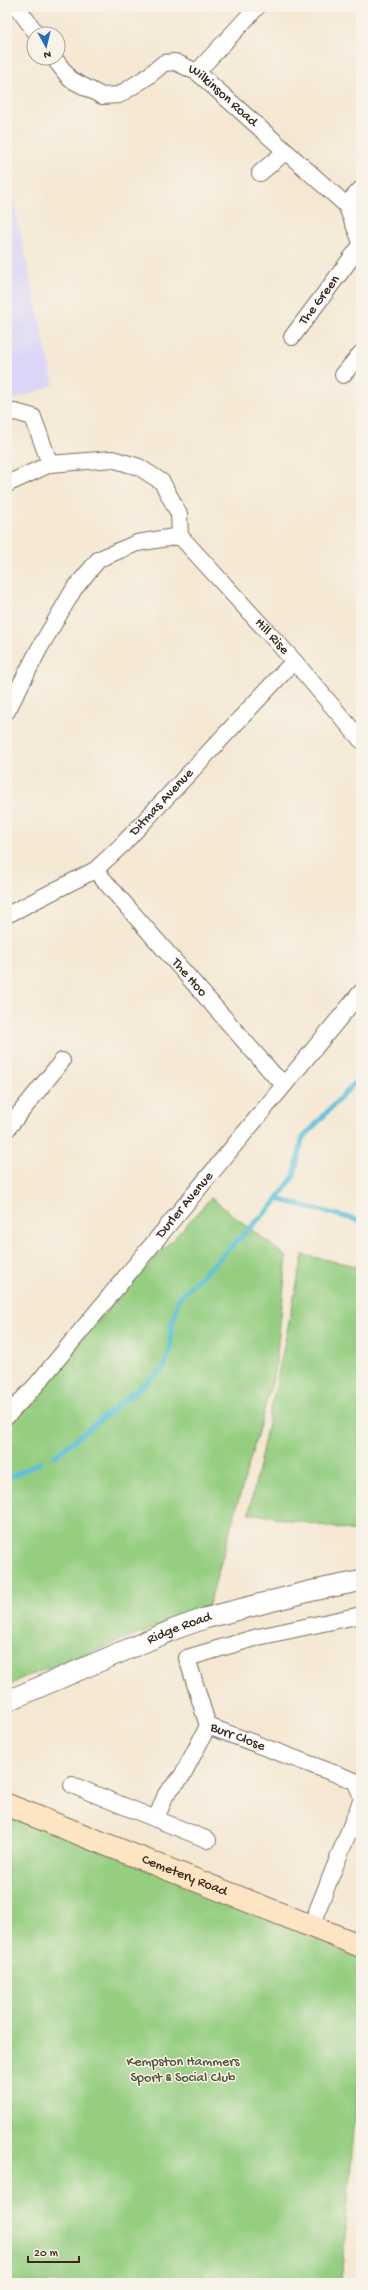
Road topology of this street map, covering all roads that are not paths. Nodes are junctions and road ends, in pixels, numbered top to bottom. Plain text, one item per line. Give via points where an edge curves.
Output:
1 (17, 7) edge
2 (257, 7) edge
3 (31, 26) edge
4 (60, 66) edge
5 (197, 72) junction
6 (285, 152) junction
7 (260, 173) dead end
8 (361, 189) edge
9 (346, 205) junction
10 (361, 243) edge
11 (292, 338) dead end
12 (361, 353) edge
13 (343, 375) dead end
14 (7, 413) edge
15 (50, 464) junction
16 (7, 484) edge
17 (180, 536) junction
18 (294, 661) junction
19 (14, 687) edge
20 (7, 711) edge
21 (361, 740) edge
22 (95, 870) junction
23 (7, 915) edge
24 (361, 992) edge
25 (62, 1061) dead end
26 (285, 1084) junction
27 (7, 1129) edge
28 (7, 1416) edge
29 (361, 1581) edge
30 (361, 1615) edge
31 (7, 1702) edge
32 (208, 1726) junction
33 (72, 1785) dead end
34 (361, 1795) edge
35 (361, 1801) edge
36 (7, 1805) edge
37 (156, 1819) junction
38 (208, 1840) dead end
39 (311, 1926) junction
40 (361, 1946) edge

1 - 3 street
2 - 5 street
4 - 5 street, Wilkinson Road via 70,79 102,96 119,95 164,63 175,62
5 - 6 street, Wilkinson Road
6 - 7 street
6 - 9 street, Wilkinson Road
8 - 9 street
9 - 10 street, Wilkinson Road
10 - 11 street, The Green
12 - 13 street
14 - 15 street via 15,412 33,417
15 - 16 street
15 - 17 street via 112,459 139,467 162,482 179,514
17 - 18 street, Hill Rise
17 - 19 street via 137,543 99,559 74,589
18 - 21 street, Hill Rise
18 - 22 street, Ditmas Avenue via 122,845
19 - 20 street
22 - 23 street, Ditmas Avenue
22 - 26 street, The Hoo via 274,1075
24 - 26 street, Durler Avenue
25 - 27 street
26 - 28 street, Durler Avenue via 38,1384
29 - 31 street, Ridge Road via 206,1618
30 - 32 street via 258,1637 187,1658
32 - 34 street, Burr Close via 355,1781
32 - 37 street, Burr Close via 182,1776 166,1794
33 - 37 street
35 - 39 street
36 - 39 main road, Cemetery Road
37 - 38 street
39 - 40 main road, Cemetery Road

